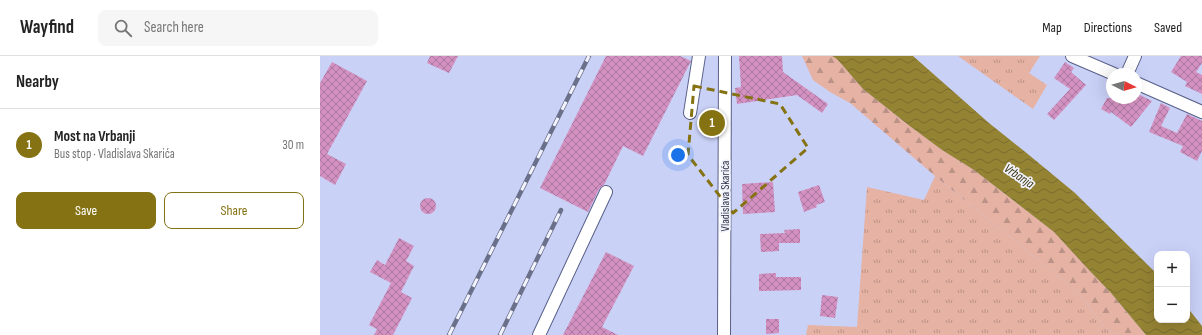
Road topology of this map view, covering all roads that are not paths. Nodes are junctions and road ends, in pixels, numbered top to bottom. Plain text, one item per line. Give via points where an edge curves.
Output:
1 (699, 56) edge
2 (725, 56) edge
3 (1072, 56) edge
4 (1135, 56) edge
5 (1130, 68) edge
6 (1106, 71) edge
7 (1142, 86) edge
8 (1202, 112) edge
9 (690, 113) dead end
10 (606, 192) dead end
11 (539, 335) edge
12 (724, 335) edge

1 - 9 street
2 - 12 street, Vladislava Skarića
3 - 6 street
4 - 5 street
7 - 8 street
10 - 11 street

